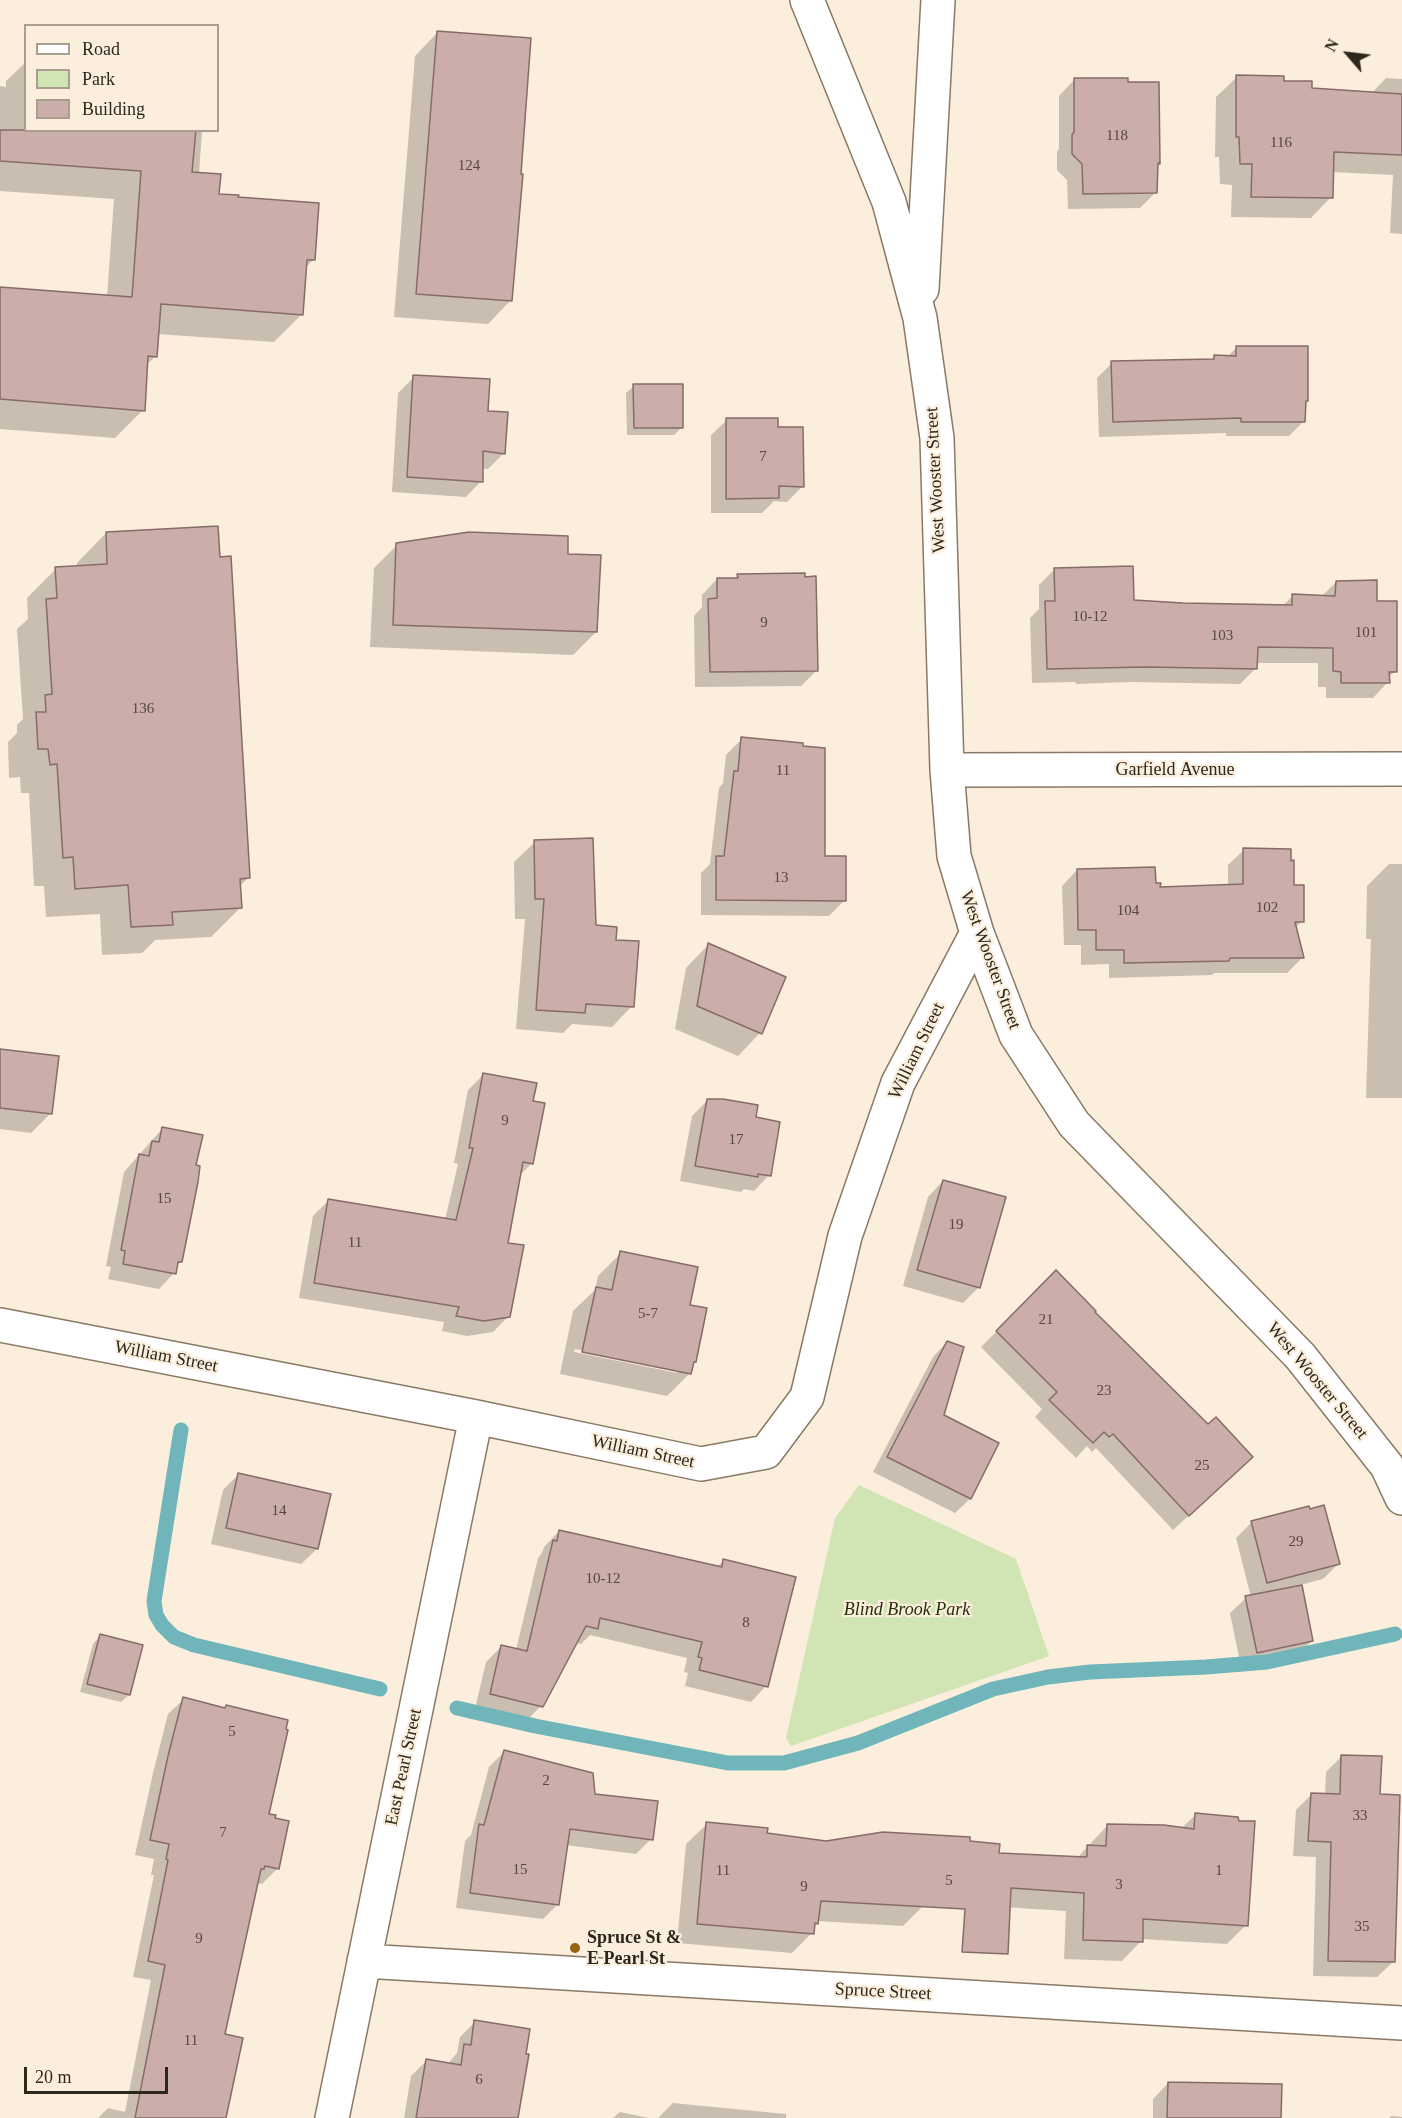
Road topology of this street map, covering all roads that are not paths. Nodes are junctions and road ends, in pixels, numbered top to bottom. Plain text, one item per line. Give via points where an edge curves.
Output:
1 (807, 0) edge
2 (938, 0) edge
3 (920, 318) junction
4 (1402, 769) edge
5 (947, 770) junction
6 (977, 933) junction
7 (0, 1325) edge
8 (476, 1417) junction
9 (1402, 1498) edge
10 (364, 1961) junction
11 (1402, 2024) edge
12 (332, 2118) edge

1 - 3 street, West Wooster Street via 889,202
2 - 3 street, West Wooster Street
3 - 5 street, West Wooster Street via 938,438
4 - 5 street, Garfield Avenue
5 - 6 street, West Wooster Street via 954,856
6 - 8 street, William Street via 898,1083 845,1236 807,1397 766,1452 701,1464
6 - 9 street, West Wooster Street via 1016,1035 1074,1124 1300,1356 1387,1466
7 - 8 street, William Street
8 - 10 street, East Pearl Street
10 - 11 street, Spruce Street
10 - 12 street, East Pearl Street

